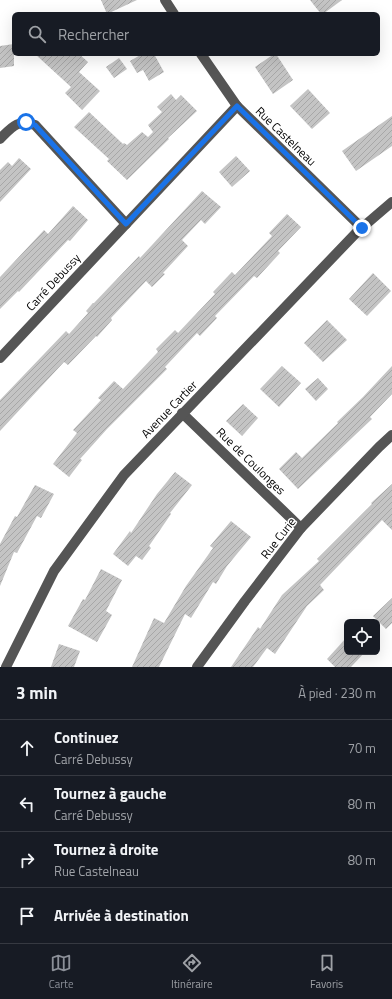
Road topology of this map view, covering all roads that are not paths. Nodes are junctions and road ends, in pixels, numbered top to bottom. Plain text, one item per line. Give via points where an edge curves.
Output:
1 (165, 0) edge
2 (173, 12) edge
3 (202, 56) edge
4 (237, 106) junction
5 (0, 139) edge
6 (392, 202) edge
7 (126, 224) junction
8 (362, 228) junction
9 (0, 358) edge
10 (182, 413) junction
11 (392, 435) edge
12 (302, 528) junction
13 (6, 667) edge
14 (197, 667) edge

1 - 2 street
3 - 4 street, Rue Castelneau
4 - 7 street, Carré Debussy
4 - 8 street, Rue Castelneau
5 - 7 street via 16,124 26,122 35,125
6 - 8 street, Avenue Cartier
7 - 9 street, Carré Debussy
8 - 10 street, Avenue Cartier
10 - 12 street, Rue de Coulonges
10 - 13 street, Avenue Cartier via 124,475 54,571
11 - 12 street, Rue Curie
12 - 14 street, Rue Curie

